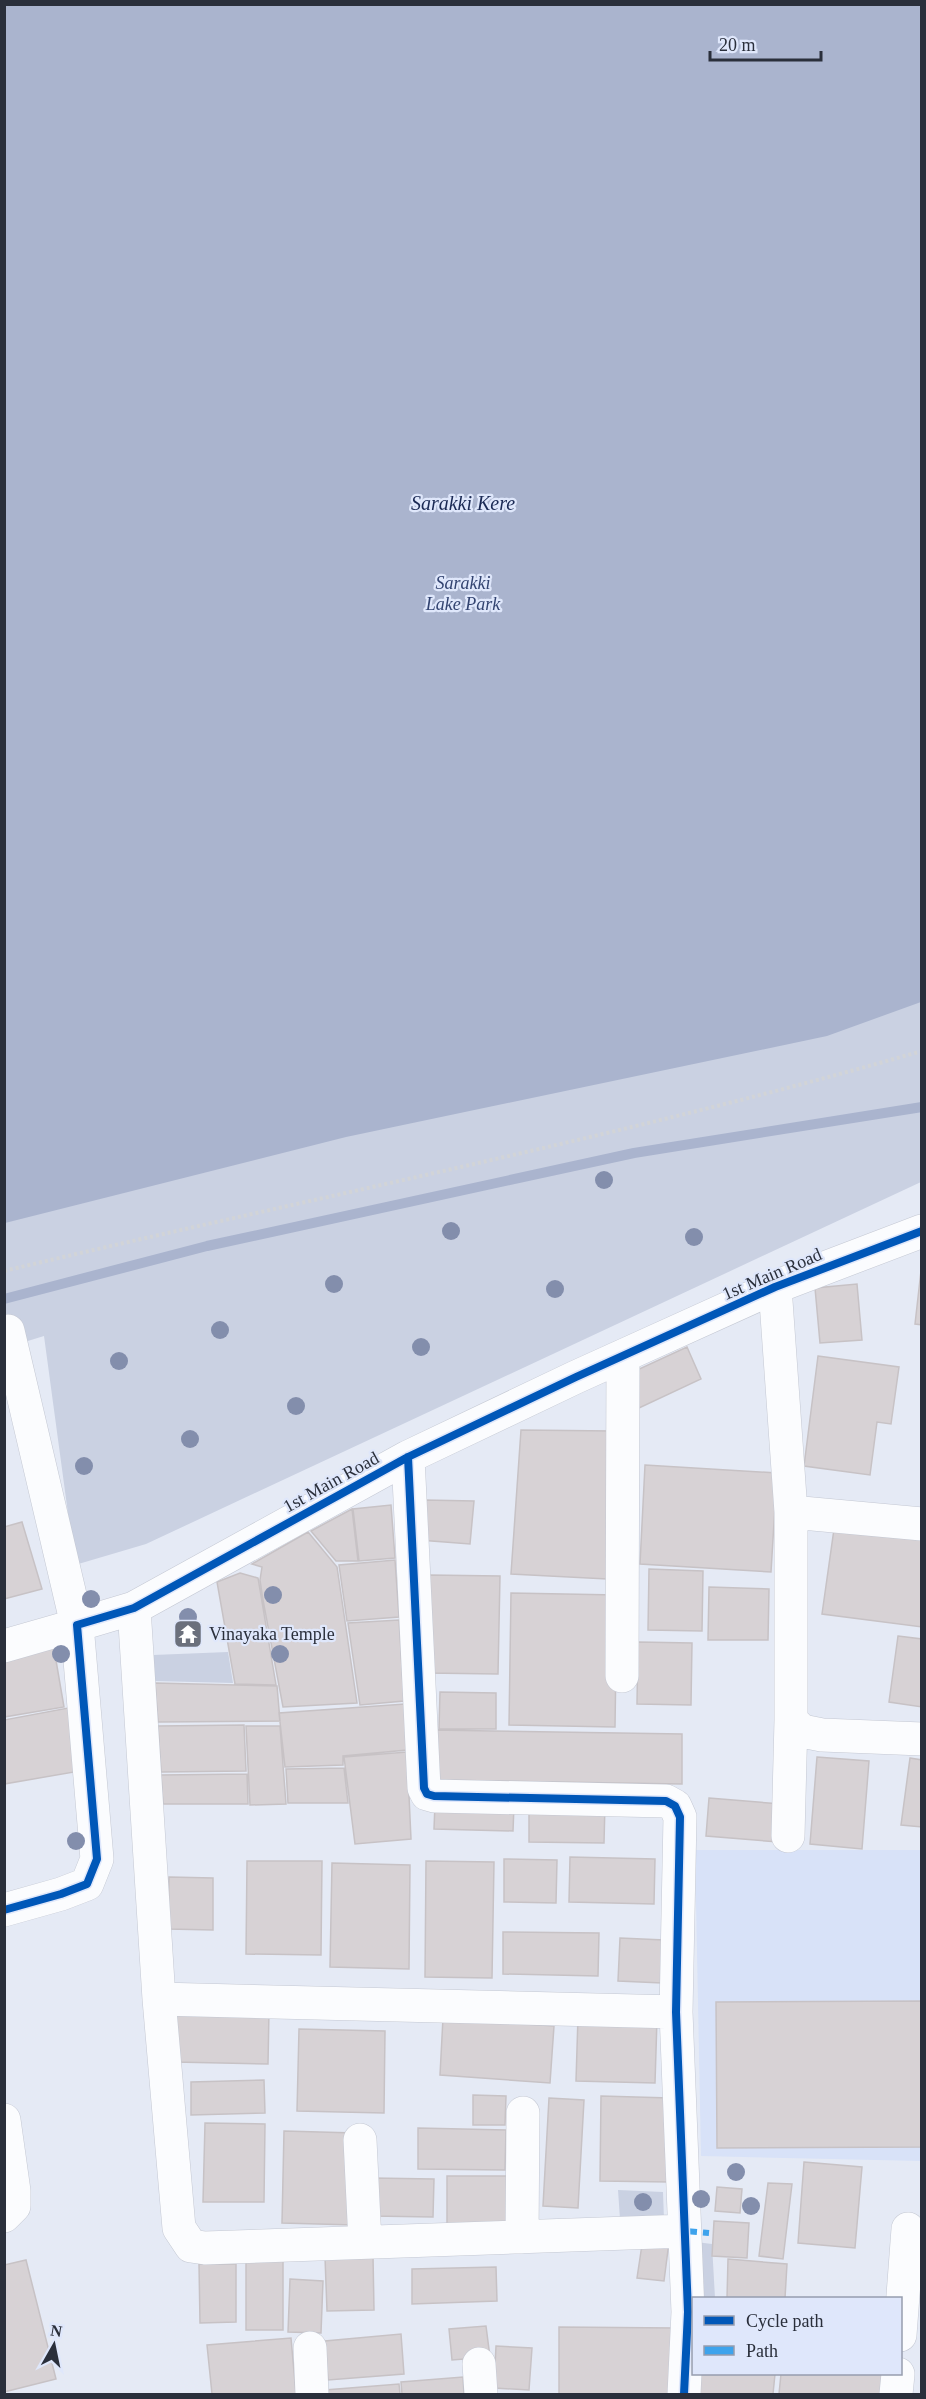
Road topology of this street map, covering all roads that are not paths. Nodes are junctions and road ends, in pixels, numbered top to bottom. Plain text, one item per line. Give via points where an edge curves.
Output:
1 (921, 1231) edge
2 (775, 1287) junction
3 (8, 1331) dead end
4 (623, 1356) junction
5 (408, 1457) junction
6 (791, 1512) junction
7 (921, 1524) edge
8 (134, 1608) junction
9 (77, 1625) junction
10 (4, 1646) edge
11 (622, 1676) dead end
12 (791, 1720) junction
13 (921, 1739) edge
14 (788, 1836) dead end
15 (4, 1910) edge
16 (159, 1999) junction
17 (676, 2012) junction
18 (523, 2113) dead end
19 (4, 2120) edge
20 (360, 2140) dead end
21 (4, 2216) edge
22 (908, 2229) dead end
23 (685, 2231) junction
24 (522, 2237) junction
25 (365, 2241) junction
26 (902, 2308) edge
27 (310, 2348) dead end
28 (898, 2375) edge
29 (312, 2394) edge
30 (684, 2394) edge
31 (896, 2394) edge

1 - 2 street, 1st Main Road
2 - 4 street, 1st Main Road
2 - 6 street
3 - 9 street
4 - 5 street, 1st Main Road
4 - 11 street
5 - 8 street, 1st Main Road
5 - 17 street via 424,1788 434,1796 666,1801 675,1806 680,1817
6 - 7 street
6 - 12 street
8 - 9 street, 1st Main Road
8 - 16 street
9 - 10 street, 1st Main Road
9 - 15 street via 97,1859 87,1884
12 - 13 street via 802,1731 822,1735
12 - 14 street
16 - 17 street
16 - 25 street via 180,2228 191,2246
17 - 23 street
18 - 24 street
19 - 21 street via 14,2192 14,2206
20 - 25 street
22 - 26 street
23 - 24 street
23 - 30 street via 688,2312
24 - 25 street
27 - 29 street
28 - 31 street

